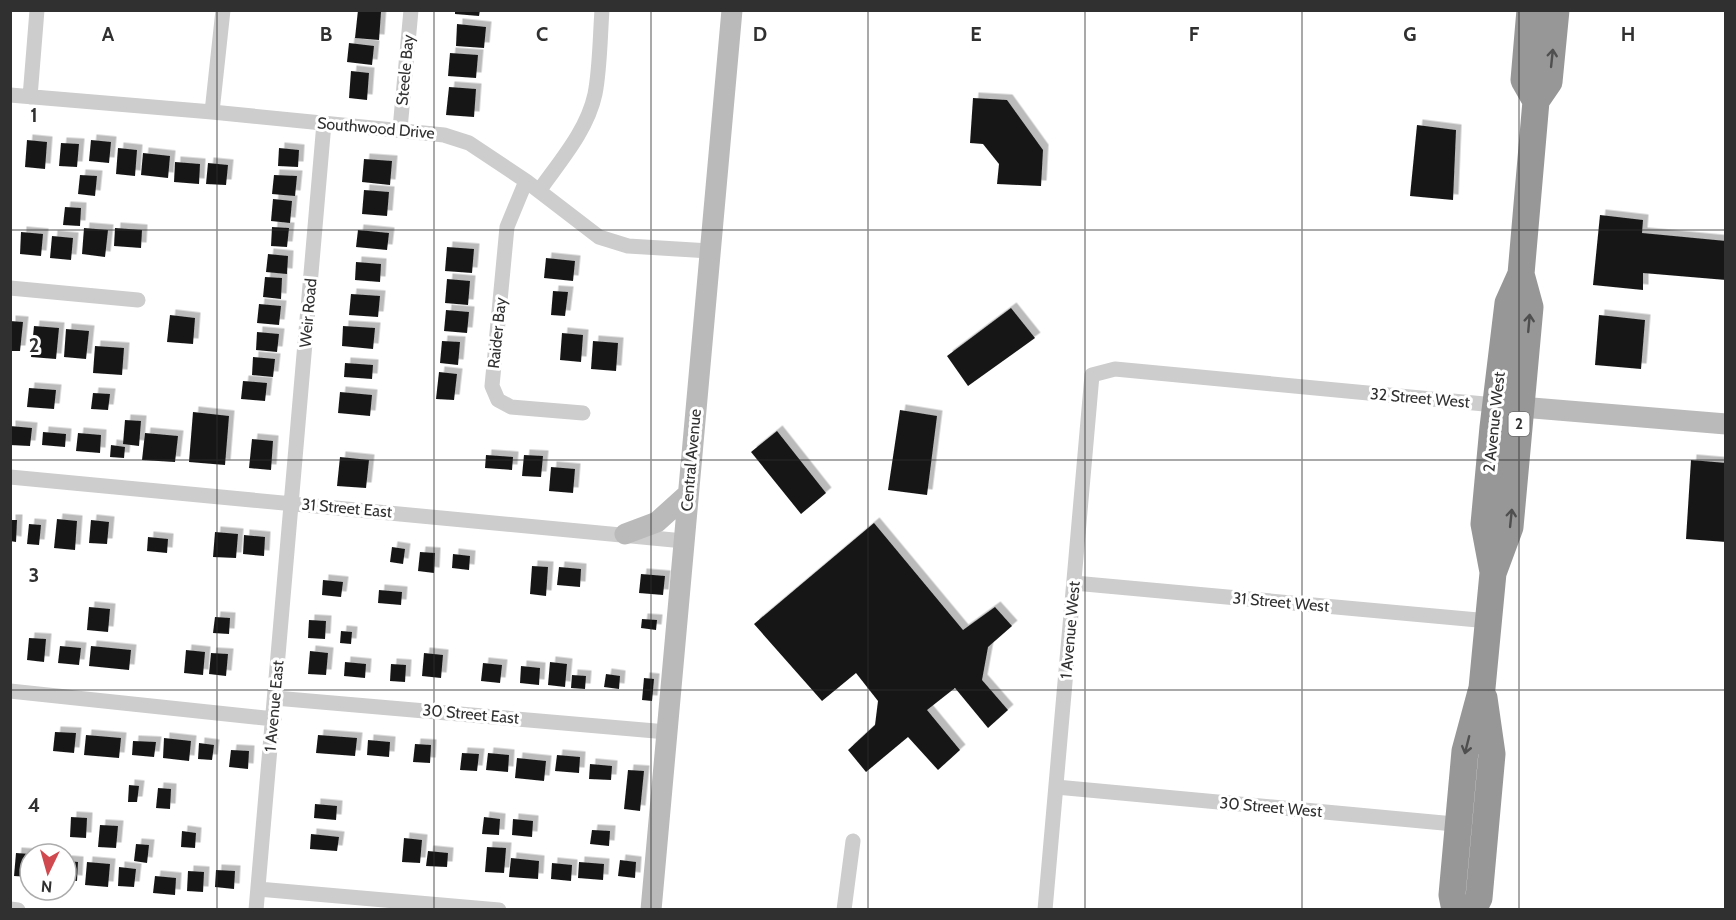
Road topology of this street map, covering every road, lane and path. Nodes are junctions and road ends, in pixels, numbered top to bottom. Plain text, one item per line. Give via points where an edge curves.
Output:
1 (37, 10) edge
2 (223, 10) edge
3 (411, 10) edge
4 (602, 10) edge
5 (732, 10) edge
6 (1530, 10) edge
7 (1556, 10) edge
8 (10, 95) edge
9 (30, 97) junction
10 (1536, 101) junction
11 (212, 112) junction
12 (324, 123) junction
13 (400, 129) junction
14 (526, 181) junction
15 (539, 191) junction
16 (710, 251) junction
17 (10, 288) edge
18 (138, 300) dead end
19 (1115, 369) joint
20 (1508, 406) junction
21 (583, 412) dead end
22 (1725, 424) edge
23 (10, 477) edge
24 (688, 494) junction
25 (292, 502) junction
26 (625, 534) junction
27 (684, 541) junction
28 (1074, 583) junction
29 (1489, 621) junction
30 (1482, 688) junction
31 (10, 691) edge
32 (275, 698) junction
33 (274, 719) junction
34 (667, 732) junction
35 (1056, 787) junction
36 (1458, 824) junction
37 (1485, 826) junction
38 (853, 841) dead end
39 (258, 889) junction
40 (10, 909) edge
41 (18, 909) edge
42 (256, 909) edge
43 (499, 909) edge
44 (651, 909) edge
45 (844, 909) edge
46 (1045, 909) edge
47 (1455, 909) edge
48 (1473, 909) edge

1 - 9 street
2 - 11 street
3 - 13 street, Steele Bay
4 - 15 street via 595,94 579,133
5 - 16 street, Central Avenue
6 - 10 highway, 2 Avenue West / 2 via 1524,80
10 -> 7 highway, 2 Avenue West / 2 via 1549,82
8 - 9 street, Southwood Drive
9 - 11 street, Southwood Drive
10 - 20 highway, 2 Avenue West / 2 via 1521,274 1508,303
11 - 12 street, Southwood Drive
12 - 13 street, Southwood Drive
12 - 25 street, Weir Road
13 - 14 street, Southwood Drive via 469,142
14 - 15 street, Southwood Drive
14 - 21 street, Raider Bay via 507,226 492,386 498,400 511,407
15 - 16 street, Southwood Drive via 599,237 628,246
16 - 24 street, Central Avenue
17 - 18 street
19 - 20 street, 32 Street West
19 - 28 street, 1 Avenue West via 1092,375
20 - 22 street, 32 Street West
20 - 29 highway, 2 Avenue West / 2 via 1484,524 1493,573
23 - 25 street, 31 Street East
24 - 26 street via 657,522
24 - 27 street, Central Avenue
25 - 26 street, 31 Street East
25 - 32 street, 1 Avenue East
26 - 27 street, 31 Street East
27 - 34 street, Central Avenue
28 - 29 street, 31 Street West
28 - 35 street, 1 Avenue West
29 - 30 highway, 2 Avenue West / 2
30 -> 36 highway, 2 Avenue West / 2 via 1465,751
30 - 37 highway, 2 Avenue West / 2 via 1492,754
31 - 33 street
32 - 33 street, 1 Avenue East
32 - 34 street, 30 Street East
33 - 39 street, 1 Avenue East
34 - 44 street, Central Avenue
35 - 36 street, 30 Street West
35 - 46 street, 1 Avenue West
36 - 37 street, 30 Street West
36 - 47 highway, 2 Avenue West / 2 via 1452,895
37 - 48 highway, 2 Avenue West / 2 via 1479,898
38 - 45 street
39 - 42 street, 1 Avenue East
39 - 43 street
40 - 41 street

